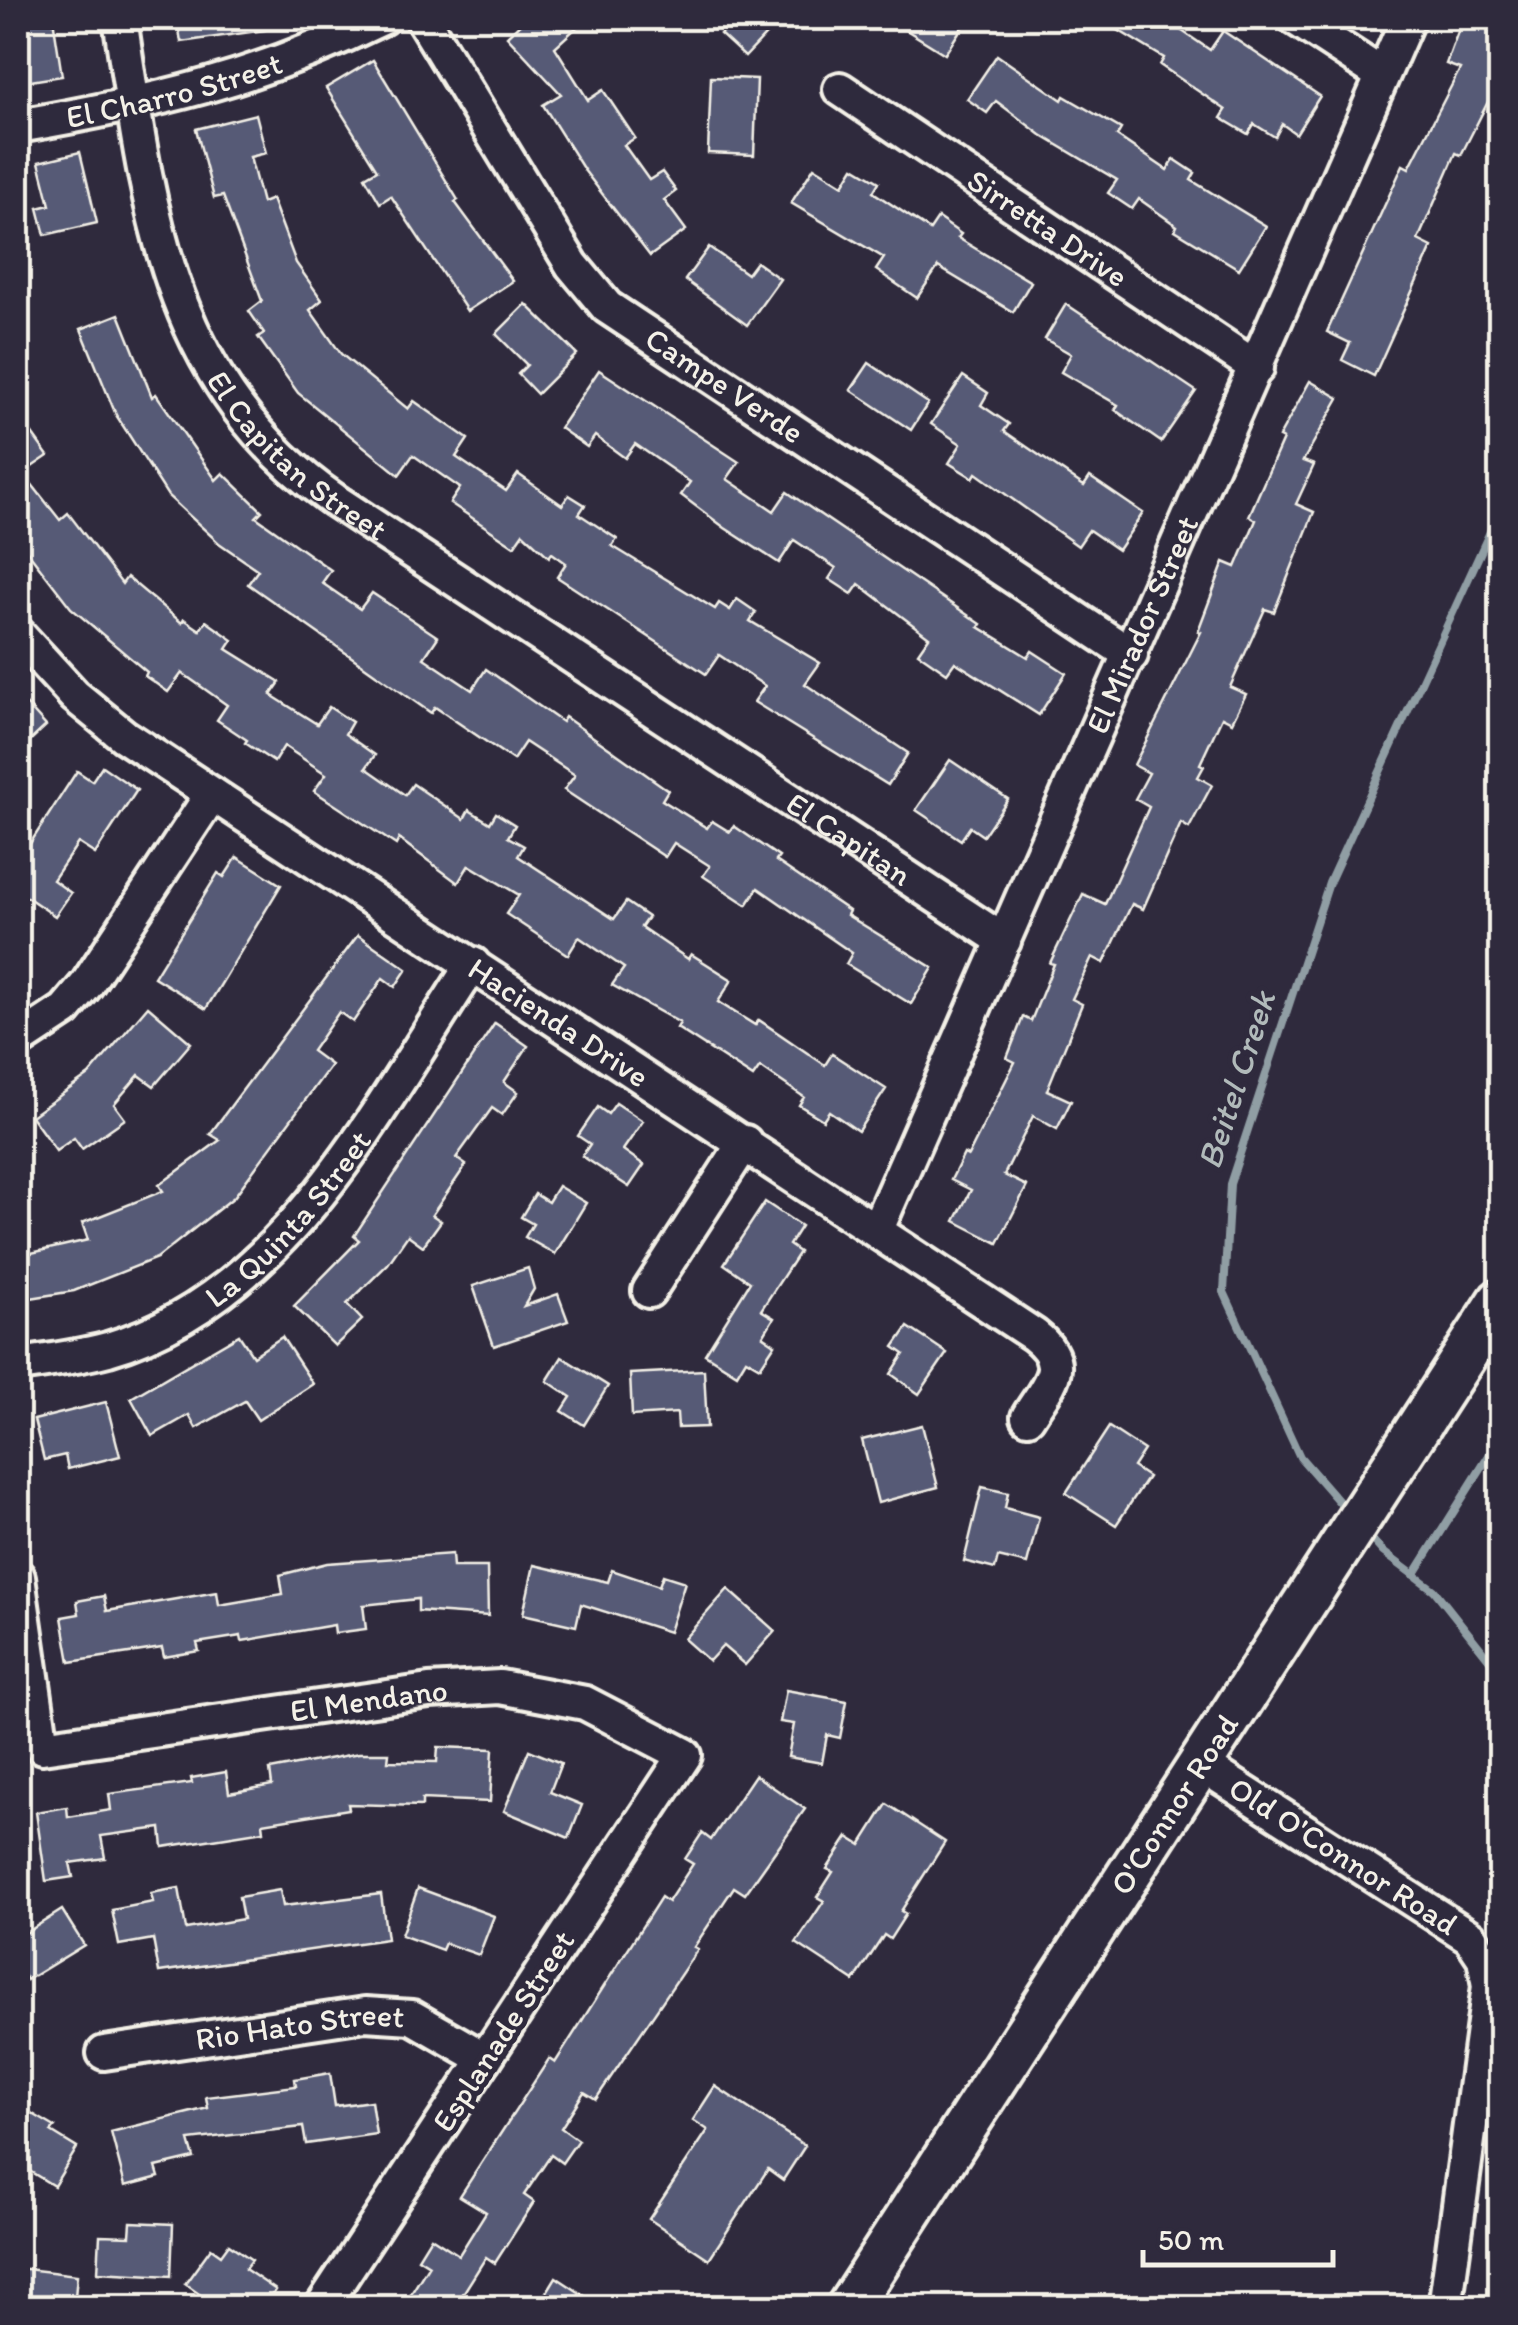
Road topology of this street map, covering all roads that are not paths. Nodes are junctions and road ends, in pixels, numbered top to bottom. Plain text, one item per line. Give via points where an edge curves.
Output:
1 (120, 18) edge
2 (382, 18) edge
3 (422, 18) edge
4 (1295, 18) edge
5 (1408, 18) edge
6 (1382, 75) junction
7 (840, 89) dead end
8 (133, 106) junction
9 (18, 126) edge
10 (1257, 368) junction
11 (18, 634) edge
12 (1131, 656) junction
13 (694, 737) joint
14 (212, 794) junction
15 (1004, 942) junction
16 (473, 964) junction
17 (18, 1041) edge
18 (745, 1142) junction
19 (877, 1229) junction
20 (649, 1291) dead end
21 (1500, 1301) edge
22 (18, 1365) edge
23 (1028, 1417) dead end
24 (18, 1577) edge
25 (685, 1755) joint
26 (1202, 1765) junction
27 (104, 2052) dead end
28 (486, 2058) junction
29 (320, 2308) edge
30 (848, 2308) edge
31 (1445, 2308) edge

1 - 8 street, El Capitan Street
2 - 8 street, El Charro Street via 260,70
3 - 12 street, Campe Verde via 572,265 607,307
4 - 6 street
5 - 6 street, El Mirador Street
6 - 10 street, El Mirador Street
7 - 10 street, Sirretta Drive
8 - 9 street, El Charro Street
8 - 13 street, El Capitan Street via 188,328 248,426 302,478
10 - 12 street, El Mirador Street
11 - 14 street, Hacienda Drive via 75,696
12 - 15 street, El Mirador Street
13 - 15 street, El Capitan
14 - 16 street, Hacienda Drive
14 - 17 street via 87,984 65,1010
15 - 19 street, El Mirador Street
16 - 18 street, Hacienda Drive
16 - 22 street, La Quinta Street via 338,1167 264,1254 157,1328 110,1348
18 - 19 street, Hacienda Drive
18 - 20 street
19 - 23 street, Hacienda Drive via 1050,1347 1053,1375
21 - 26 main road, O'Connor Road
24 - 25 street, El Mendano via 42,1747 429,1691 500,1687 585,1703
25 - 28 street, Esplanade Street
26 - 30 main road, O'Connor Road
26 - 31 street, Old O'Connor Road via 1470,1937 1484,1958 1489,1986
27 - 28 street, Rio Hato Street via 365,2014 412,2017
28 - 29 street, Esplanade Street

